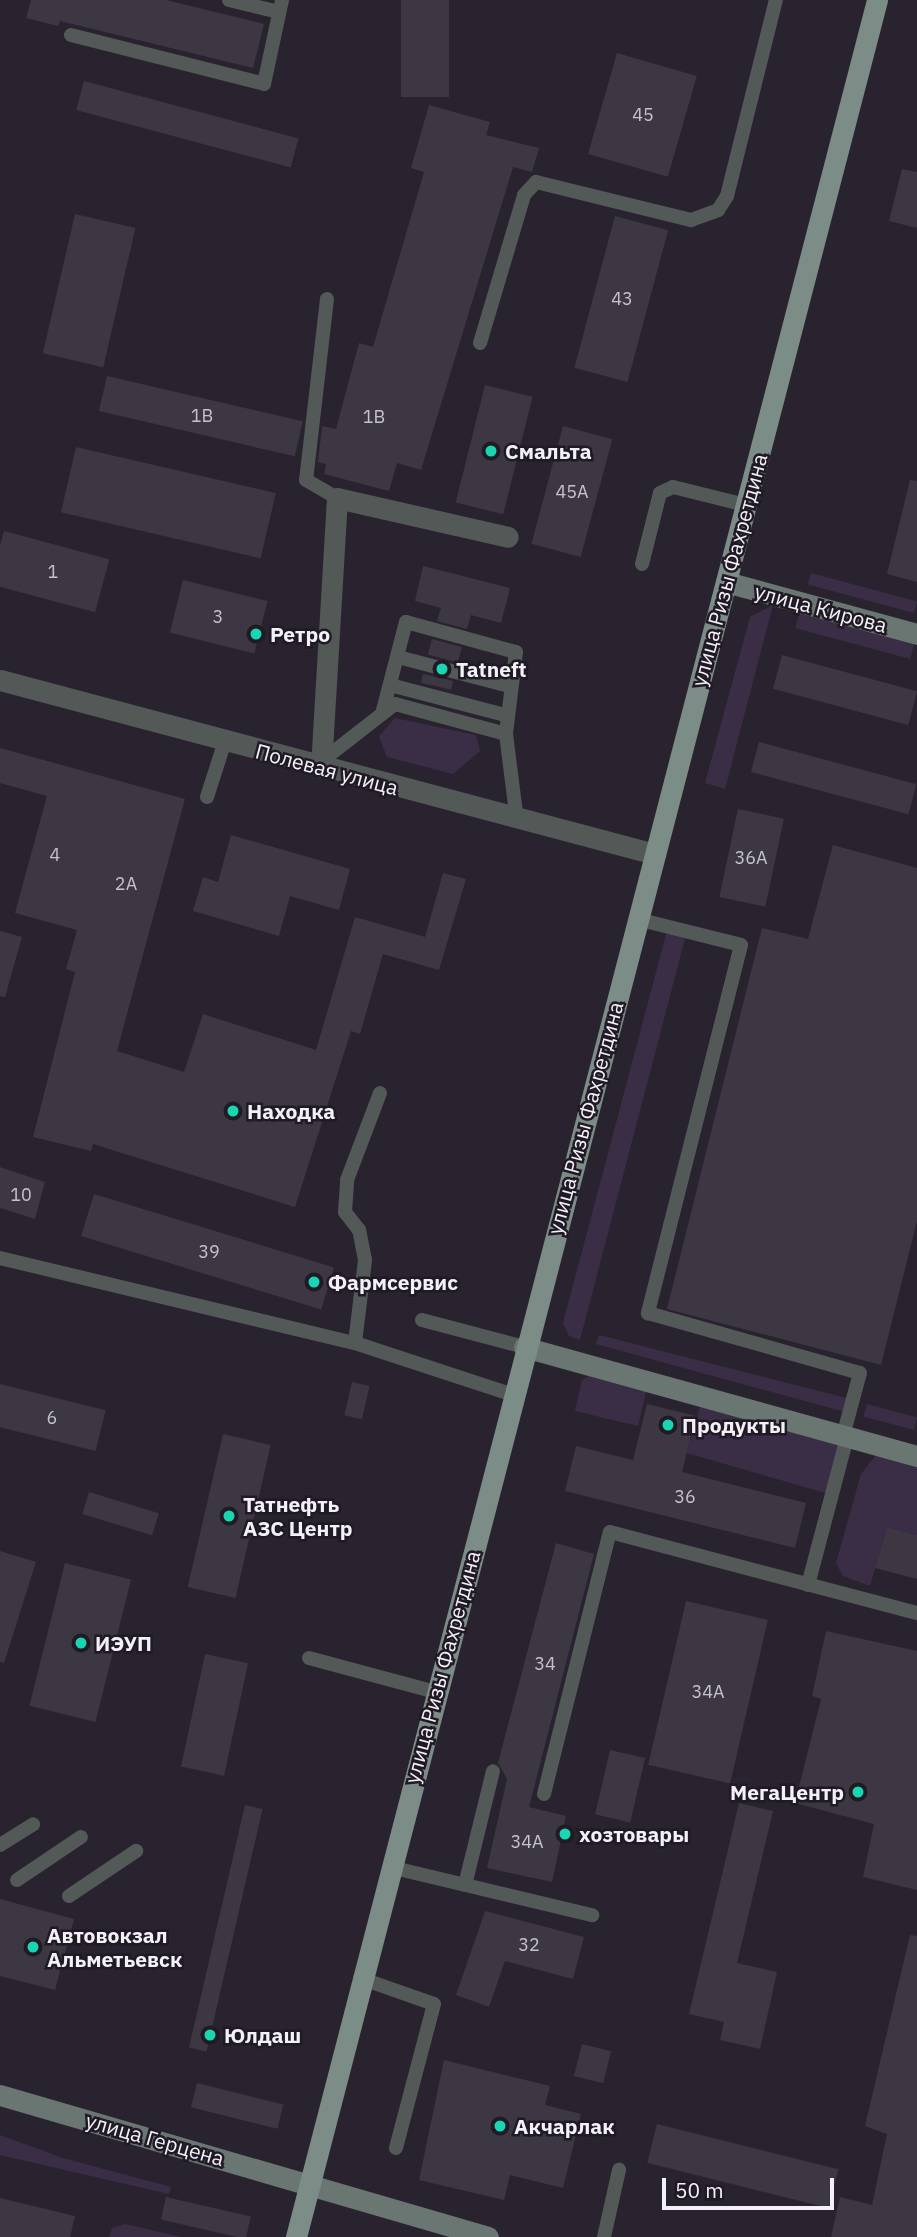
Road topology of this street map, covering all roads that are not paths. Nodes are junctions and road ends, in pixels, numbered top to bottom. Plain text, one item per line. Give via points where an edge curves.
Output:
1 (229, 0) edge
2 (776, 0) edge
3 (877, 0) edge
4 (281, 6) edge
5 (71, 35) dead end
6 (327, 299) dead end
7 (480, 343) dead end
8 (337, 498) junction
9 (746, 505) junction
10 (508, 537) dead end
11 (642, 564) dead end
12 (726, 582) junction
13 (917, 634) edge
14 (398, 657) junction
15 (0, 680) edge
16 (390, 685) junction
17 (509, 686) junction
18 (382, 714) junction
19 (505, 715) junction
20 (506, 734) junction
21 (225, 741) junction
22 (322, 764) junction
23 (207, 797) dead end
24 (517, 821) junction
25 (655, 854) junction
26 (637, 919) junction
27 (380, 1093) dead end
28 (0, 1258) edge
29 (422, 1320) dead end
30 (355, 1343) junction
31 (524, 1346) junction
32 (513, 1395) junction
33 (845, 1437) junction
34 (917, 1456) edge
35 (808, 1585) junction
36 (917, 1613) edge
37 (309, 1658) dead end
38 (436, 1692) junction
39 (492, 1771) dead end
40 (544, 1794) dead end
41 (33, 1824) dead end
42 (81, 1837) dead end
43 (0, 1845) edge
44 (136, 1851) dead end
45 (390, 1867) junction
46 (17, 1881) dead end
47 (465, 1885) junction
48 (69, 1896) dead end
49 (593, 1916) dead end
50 (360, 1978) junction
51 (0, 2095) edge
52 (396, 2148) dead end
53 (620, 2171) dead end
54 (311, 2183) junction
55 (296, 2237) edge
56 (488, 2237) edge
57 (604, 2237) edge

1 - 4 lane
2 - 7 lane via 727,196 718,210 691,220 536,182 524,195
3 - 9 main road, улица Ризы Фахретдина
4 - 5 lane via 264,84
6 - 8 lane via 306,481
8 - 10 street
8 - 22 street
9 - 11 lane via 673,487 660,493
9 - 12 main road, улица Ризы Фахретдина
12 - 13 street, улица Кирова
12 - 25 main road, улица Ризы Фахретдина
14 - 16 lane
14 - 17 lane
14 - 17 lane via 406,622 516,652
15 - 21 street, Полевая улица
16 - 18 lane
16 - 19 lane
17 - 19 lane
18 - 20 lane via 395,704
18 - 22 lane
19 - 20 lane
20 - 24 lane
21 - 22 street, Полевая улица
21 - 23 lane
22 - 24 street, Полевая улица
24 - 25 street, Полевая улица
25 - 26 main road, улица Ризы Фахретдина
26 - 31 main road, улица Ризы Фахретдина
26 - 33 lane via 741,945 648,1313 860,1373
27 - 30 lane via 347,1180 345,1212 359,1230 365,1260
28 - 30 lane
29 - 31 lane
30 - 32 lane
31 - 32 main road, улица Ризы Фахретдина
31 - 33 street
32 - 38 main road, улица Ризы Фахретдина
33 - 34 street
33 - 35 lane
35 - 36 lane
35 - 40 lane via 610,1532
37 - 38 lane
38 - 45 main road, улица Ризы Фахретдина
39 - 47 lane
41 - 43 lane
42 - 46 lane
44 - 48 lane
45 - 47 lane
45 - 50 main road, улица Ризы Фахретдина
47 - 49 lane
50 - 52 lane via 434,2004
50 - 54 main road, улица Ризы Фахретдина
51 - 54 street, улица Герцена
53 - 57 lane
54 - 55 main road, улица Ризы Фахретдина
54 - 56 street, улица Герцена

